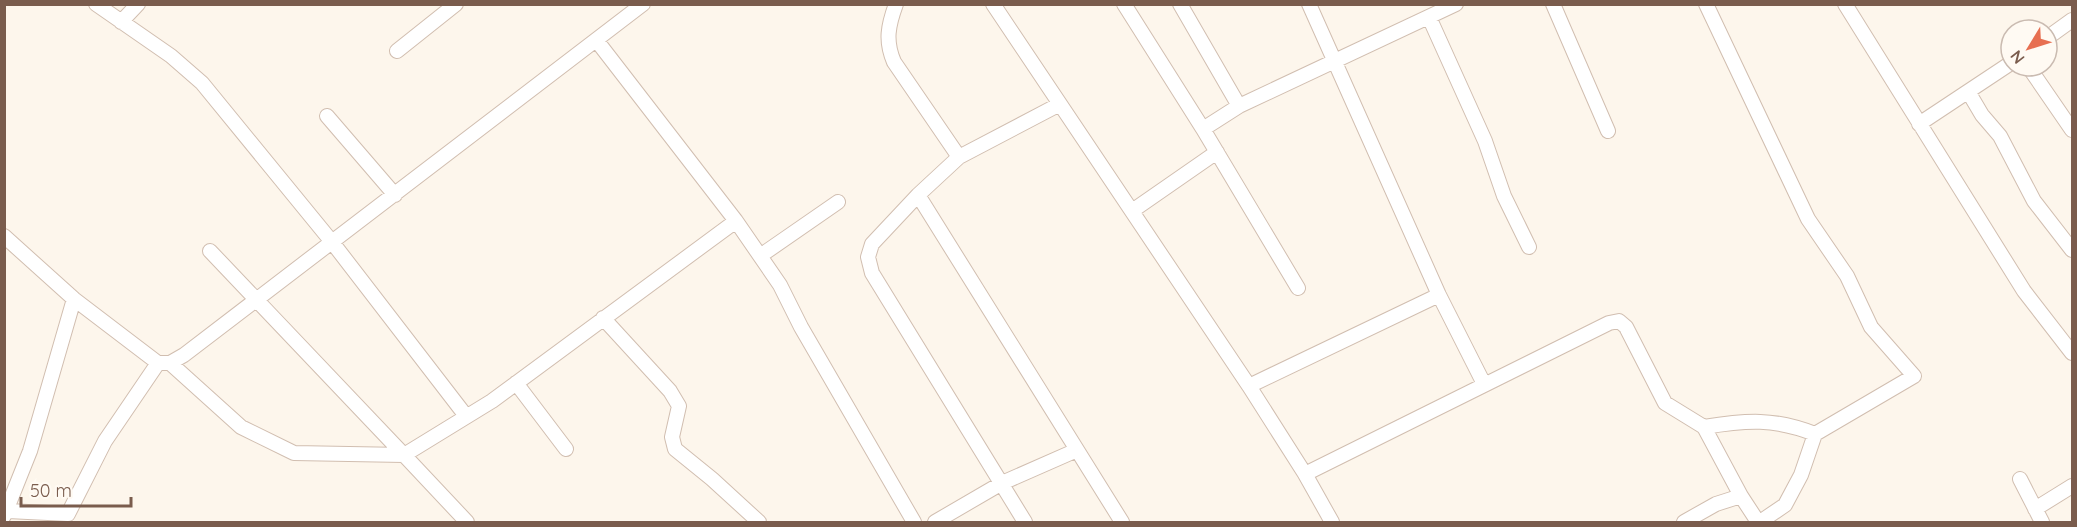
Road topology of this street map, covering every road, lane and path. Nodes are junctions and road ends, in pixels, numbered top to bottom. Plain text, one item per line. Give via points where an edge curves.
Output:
1 (96, 4) edge
2 (138, 4) edge
3 (456, 4) edge
4 (643, 4) edge
5 (896, 4) edge
6 (993, 4) edge
7 (1124, 4) edge
8 (1180, 4) edge
9 (1309, 4) edge
10 (1456, 4) edge
11 (1553, 4) edge
12 (1706, 4) edge
13 (1845, 4) edge
14 (1429, 17) junction
15 (2073, 20) edge
16 (122, 22) junction
17 (2059, 30) edge
18 (597, 40) junction
19 (397, 51) dead end
20 (1333, 62) junction
21 (1999, 72) edge
22 (2036, 78) edge
23 (1969, 93) junction
24 (1060, 104) junction
25 (1239, 106) junction
26 (327, 116) dead end
27 (1919, 124) junction
28 (1203, 129) junction
29 (2073, 130) edge
30 (1608, 131) dead end
31 (1217, 152) junction
32 (959, 157) junction
33 (394, 195) junction
34 (918, 195) junction
35 (838, 202) dead end
36 (1132, 211) junction
37 (736, 221) junction
38 (4, 236) edge
39 (332, 242) junction
40 (1529, 248) dead end
41 (2073, 250) edge
42 (210, 251) dead end
43 (760, 256) junction
44 (1298, 288) dead end
45 (1439, 295) junction
46 (74, 299) junction
47 (256, 300) junction
48 (603, 318) junction
49 (2073, 353) edge
50 (164, 363) junction
51 (516, 383) junction
52 (1484, 384) junction
53 (1249, 386) junction
54 (466, 416) junction
55 (1704, 427) junction
56 (1815, 434) junction
57 (566, 449) dead end
58 (1077, 450) junction
59 (404, 455) junction
60 (1305, 474) junction
61 (2020, 479) dead end
62 (1002, 483) junction
63 (2073, 486) edge
64 (1741, 496) junction
65 (2035, 509) junction
66 (6, 513) edge
67 (467, 522) edge
68 (759, 522) edge
69 (914, 522) edge
70 (935, 522) edge
71 (1025, 522) edge
72 (1122, 522) edge
73 (1332, 522) edge
74 (1684, 522) edge
75 (1759, 522) edge
76 (2042, 522) edge

1 - 16 street
2 - 16 street
3 - 19 street
4 - 18 street
5 - 32 street via 888,25 888,48
6 - 24 street
7 - 28 street
8 - 25 street
9 - 20 street
10 - 14 street
11 - 30 street
12 - 56 street via 1808,219 1847,276 1871,327 1914,376
13 - 27 street
14 - 20 street
14 - 40 street
15 - 17 street
16 - 39 street via 202,83
18 - 33 street
18 - 37 street
20 - 25 street
20 - 45 street
21 - 23 street
22 - 29 street
23 - 27 street
23 - 41 street via 2004,144 2034,201
24 - 32 street
24 - 36 street
25 - 28 street
26 - 33 street
27 - 49 street via 2024,291
28 - 31 street
31 - 36 street
31 - 44 street
32 - 34 street
33 - 39 street
34 - 58 street
34 - 62 street via 872,244 868,257 872,273
35 - 43 street
36 - 53 street
37 - 43 street
37 - 48 street
38 - 46 street
39 - 47 street
39 - 54 street
42 - 47 street
43 - 69 street
45 - 52 street
45 - 53 street
46 - 50 street
46 - 66 street via 30,451
47 - 50 street
47 - 59 street
48 - 51 street
48 - 68 street via 679,406 672,437 675,449
50 - 59 street via 242,427 294,453
50 - 66 street via 105,441 68,514
51 - 54 street
51 - 57 street
52 - 55 street via 1619,321 1626,327 1665,403
52 - 60 street
53 - 60 street
54 - 59 street
55 - 56 street via 1742,421 1787,423
55 - 64 street
56 - 75 street via 1801,475 1785,505
58 - 62 street
58 - 72 street
59 - 67 street
60 - 73 street
61 - 65 street
62 - 70 street
62 - 71 street
63 - 65 street
64 - 74 street via 1716,504
64 - 75 street
65 - 76 street

